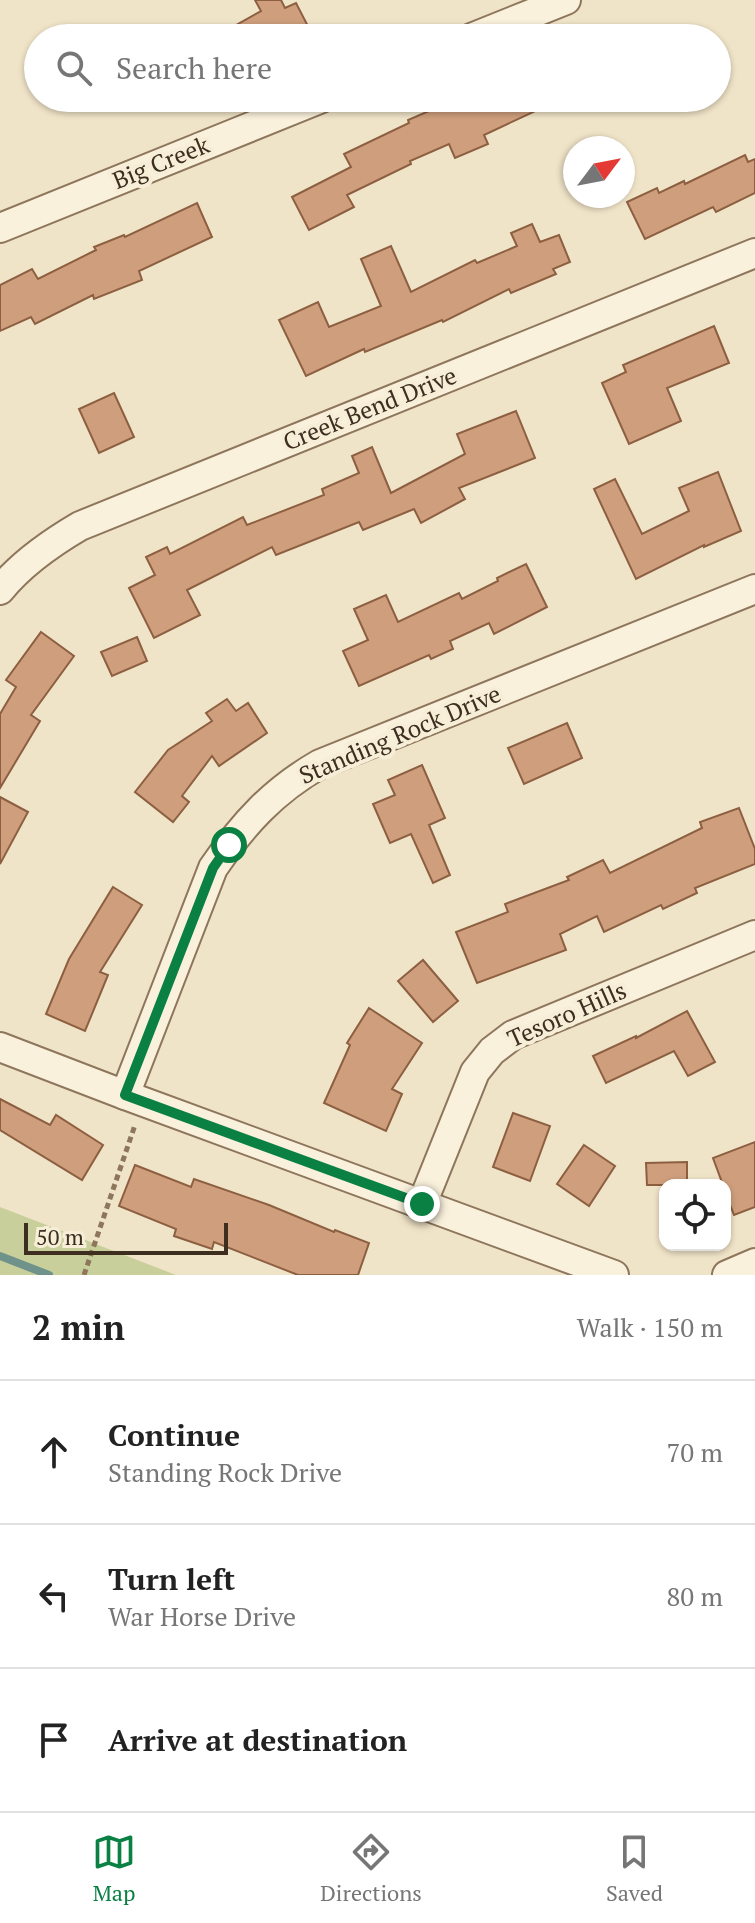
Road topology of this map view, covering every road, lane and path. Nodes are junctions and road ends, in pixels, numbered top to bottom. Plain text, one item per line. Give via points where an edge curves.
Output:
1 (566, 0) edge
2 (506, 24) edge
3 (287, 112) edge
4 (0, 228) edge
5 (755, 253) edge
6 (755, 589) edge
7 (0, 590) edge
8 (755, 935) edge
9 (0, 1047) edge
10 (134, 1098) junction
11 (422, 1204) junction
12 (755, 1263) edge
13 (84, 1275) edge
14 (614, 1275) edge
15 (727, 1275) edge

1 - 2 street
3 - 4 street, Big Creek
5 - 7 street, Creek Bend Drive via 80,526 19,569
6 - 10 street, Standing Rock Drive via 320,764 278,791 213,868
8 - 11 street, Tesoro Hills via 513,1035 492,1051 475,1072
9 - 10 street
10 - 11 street
10 - 13 path
11 - 14 street
12 - 15 street

